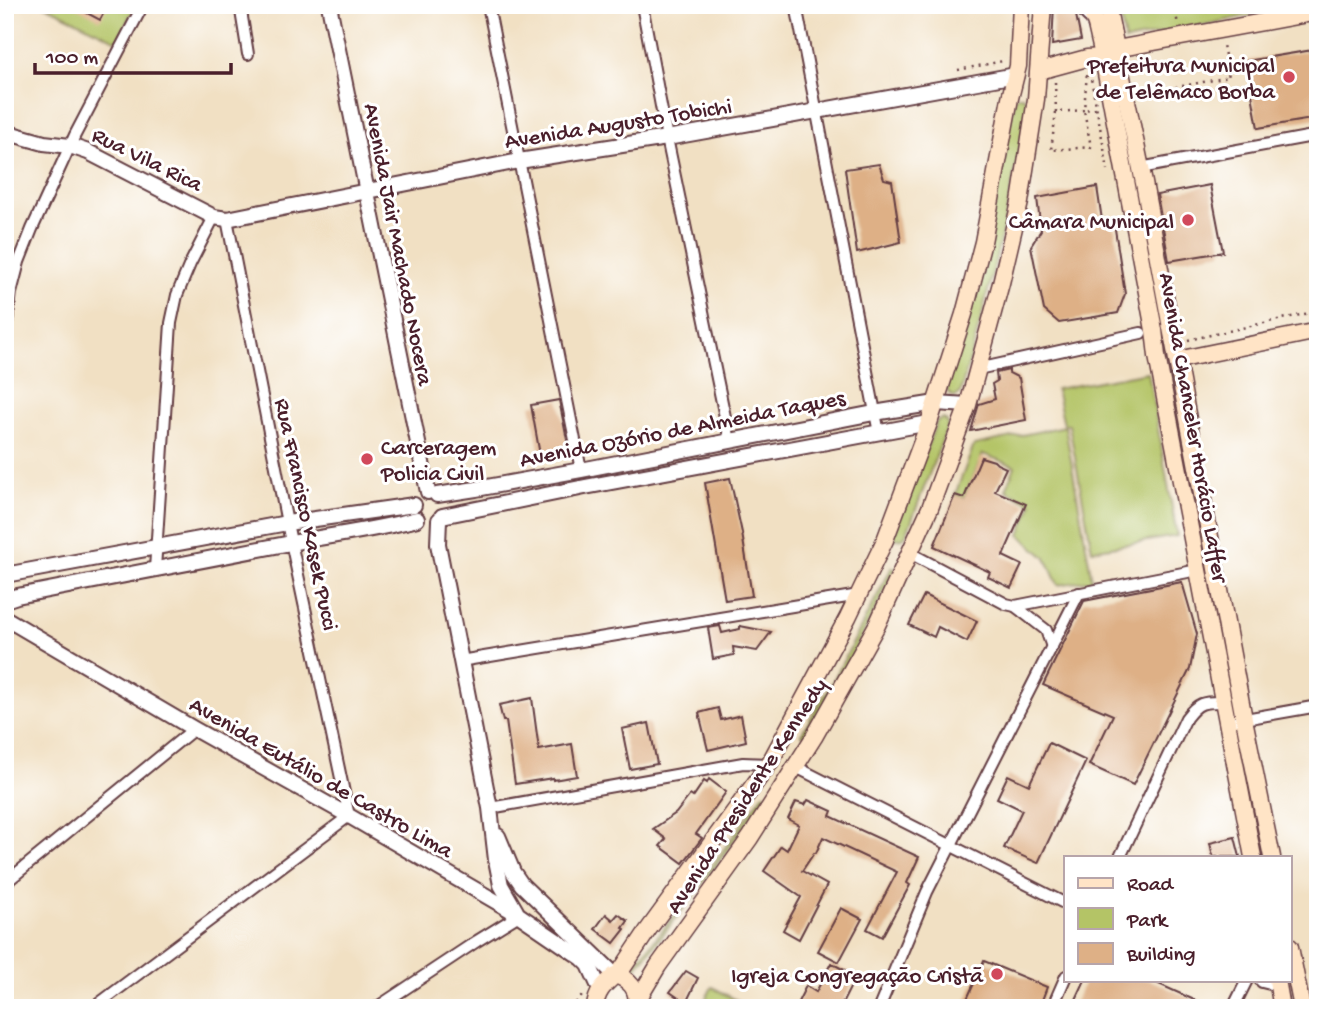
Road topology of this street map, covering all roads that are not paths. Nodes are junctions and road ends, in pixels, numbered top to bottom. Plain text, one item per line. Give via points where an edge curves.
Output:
1 (143, 5) edge
2 (240, 5) edge
3 (329, 5) edge
4 (488, 5) edge
5 (642, 5) edge
6 (796, 5) edge
7 (1021, 5) edge
8 (1043, 5) edge
9 (1080, 5) edge
10 (1107, 5) edge
11 (1091, 12) edge
12 (1318, 12) edge
13 (1106, 51) junction
14 (248, 54) dead end
15 (1039, 67) junction
16 (1013, 76) junction
17 (816, 112) junction
18 (5, 132) edge
19 (1318, 135) edge
20 (667, 138) junction
21 (70, 146) junction
22 (519, 161) junction
23 (1140, 169) junction
24 (366, 191) junction
25 (221, 218) junction
26 (1318, 331) edge
27 (1141, 333) dead end
28 (5, 338) edge
29 (1177, 355) junction
30 (1158, 362) junction
31 (978, 369) junction
32 (936, 403) junction
33 (968, 405) junction
34 (874, 413) junction
35 (929, 423) junction
36 (879, 433) junction
37 (730, 441) junction
38 (581, 470) junction
39 (432, 493) junction
40 (427, 516) junction
41 (287, 523) junction
42 (292, 543) junction
43 (157, 548) junction
44 (910, 553) junction
45 (155, 569) junction
46 (1198, 570) junction
47 (5, 575) edge
48 (1079, 593) junction
49 (859, 595) junction
50 (5, 600) edge
51 (1015, 606) junction
52 (5, 618) edge
53 (1052, 648) junction
54 (460, 661) junction
55 (1223, 702) junction
56 (1318, 706) edge
57 (1244, 719) junction
58 (1228, 722) junction
59 (194, 729) junction
60 (769, 764) junction
61 (796, 767) junction
62 (490, 808) junction
63 (349, 816) junction
64 (493, 825) junction
65 (951, 846) junction
66 (1120, 856) edge
67 (1253, 856) edge
68 (1272, 856) edge
69 (5, 883) edge
70 (1064, 903) edge
71 (519, 915) junction
72 (616, 975) junction
73 (1293, 977) edge
74 (1064, 981) edge
75 (1246, 982) edge
76 (1278, 982) edge
77 (595, 1000) edge
78 (639, 1005) edge
79 (93, 1008) edge
80 (376, 1008) edge
81 (879, 1008) edge
82 (1052, 1008) edge
83 (1233, 1008) edge
84 (1282, 1008) edge
85 (1302, 1008) edge

1 - 21 street
2 - 14 street
3 - 24 street, Avenida Jair Machado Nocera
4 - 22 street
5 - 20 street
6 - 17 street
7 - 16 main road, Avenida Presidente Kennedy
8 - 15 main road, Avenida Presidente Kennedy
9 - 11 lane via 1085,18
10 - 13 main road, Avenida Chanceler Horácio Laffer
11 - 13 main road, Avenida Chanceler Horácio Laffer
12 - 13 main road
13 - 15 main road
13 - 23 main road, Avenida Chanceler Horácio Laffer
13 - 30 main road, Avenida Chanceler Horácio Laffer
15 - 31 main road, Avenida Presidente Kennedy via 1020,202
16 - 17 street, Avenida Augusto Tobichi
16 - 32 main road, Avenida Presidente Kennedy via 983,242
17 - 20 street, Avenida Augusto Tobichi
17 - 34 street
18 - 21 street, Rua Vila Rica
19 - 23 street
20 - 22 street, Avenida Augusto Tobichi
20 - 37 street
21 - 25 street, Rua Vila Rica
21 - 28 street via 19,262
22 - 24 street, Avenida Augusto Tobichi
22 - 38 street
23 - 29 main road, Avenida Chanceler Horácio Laffer
24 - 25 street, Avenida Augusto Tobichi
24 - 39 street, Avenida Jair Machado Nocera
25 - 41 street, Rua Francisco Kasek Pucci
25 - 43 street via 190,264 171,323
26 - 29 main road
27 - 31 street
29 - 30 main road via 1163,352
29 - 57 main road, Avenida Chanceler Horácio Laffer
30 - 46 main road, Avenida Chanceler Horácio Laffer
31 - 33 main road, Avenida Presidente Kennedy
32 - 33 street, Avenida Ozório de Almeida Taques
32 - 34 street, Avenida Ozório de Almeida Taques
32 - 35 main road, Avenida Presidente Kennedy
33 - 44 main road, Avenida Presidente Kennedy
34 - 36 street
34 - 37 street, Avenida Ozório de Almeida Taques
35 - 36 street, Avenida Ozório de Almeida Taques
35 - 49 main road, Avenida Presidente Kennedy
36 - 40 street, Avenida Ozório de Almeida Taques
37 - 38 street, Avenida Ozório de Almeida Taques
38 - 39 street, Avenida Ozório de Almeida Taques
39 - 40 street via 417,498
39 - 40 street, Avenida Jair Machado Nocera via 444,510
40 - 41 street, Avenida Ozório de Almeida Taques
40 - 42 street, Avenida Ozório de Almeida Taques
40 - 54 street via 438,544
41 - 42 street, Rua Francisco Kasek Pucci
41 - 43 street, Avenida Ozório de Almeida Taques
42 - 45 street, Avenida Ozório de Almeida Taques
42 - 63 street, Rua Francisco Kasek Pucci
43 - 45 street
43 - 47 street, Avenida Ozório de Almeida Taques
44 - 51 street
44 - 61 main road, Avenida Presidente Kennedy via 877,625
45 - 50 street, Avenida Ozório de Almeida Taques
46 - 48 street
46 - 55 main road, Avenida Chanceler Horácio Laffer
48 - 51 street
48 - 53 street
49 - 54 street
49 - 60 main road, Avenida Presidente Kennedy
51 - 53 street via 1046,630
52 - 59 street, Avenida Eutálio de Castro Lima
53 - 65 street
54 - 62 street
55 - 58 main road, Avenida Chanceler Horácio Laffer
55 - 66 street via 1195,706 1186,718
56 - 57 street
57 - 58 street
57 - 68 main road, Avenida Chanceler Horácio Laffer
58 - 67 main road, Avenida Chanceler Horácio Laffer
59 - 63 street, Avenida Eutálio de Castro Lima
59 - 69 street
60 - 62 street via 743,763
60 - 72 main road, Avenida Presidente Kennedy
61 - 65 street
61 - 78 main road, Avenida Presidente Kennedy via 658,966
62 - 64 street
63 - 71 street, Avenida Eutálio de Castro Lima
63 - 79 street
64 - 71 street via 501,885
64 - 72 street via 522,885
65 - 70 street
65 - 81 street
71 - 77 street, Avenida Eutálio de Castro Lima via 583,958 589,965
71 - 80 street
72 - 77 main road, Avenida Presidente Kennedy
72 - 78 main road via 633,987
73 - 85 main road
74 - 82 street
75 - 83 street
76 - 84 main road

